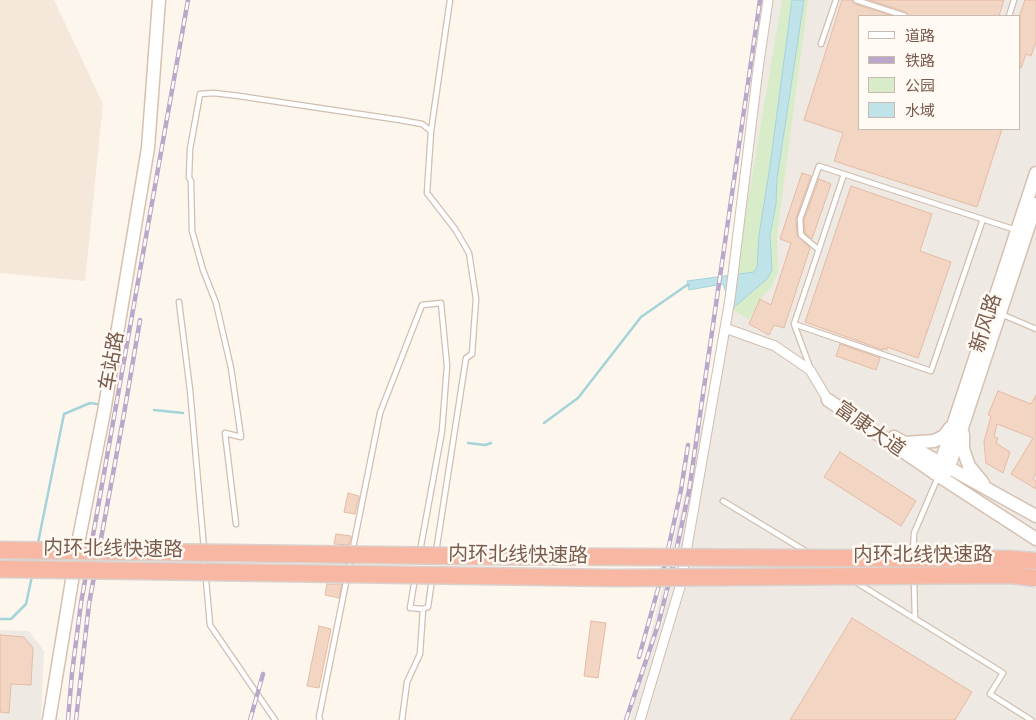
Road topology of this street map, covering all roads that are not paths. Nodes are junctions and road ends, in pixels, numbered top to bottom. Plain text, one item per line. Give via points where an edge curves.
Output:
1 (159, 0) edge
2 (450, 0) edge
3 (768, 0) edge
4 (836, 0) edge
5 (856, 0) edge
6 (1014, 0) edge
7 (902, 15) edge
8 (1009, 15) edge
9 (820, 44) dead end
10 (431, 131) junction
11 (1036, 173) edge
12 (844, 174) junction
13 (1036, 204) edge
14 (983, 219) junction
15 (1017, 230) junction
16 (819, 250) junction
17 (179, 302) dead end
18 (1000, 313) junction
19 (794, 324) junction
20 (725, 328) junction
21 (1036, 329) edge
22 (813, 375) junction
23 (828, 400) junction
24 (959, 423) junction
25 (905, 442) junction
26 (941, 471) junction
27 (986, 487) junction
28 (723, 501) dead end
29 (1036, 516) edge
30 (236, 524) dead end
31 (1036, 539) edge
32 (0, 550) edge
33 (435, 559) dead end
34 (914, 561) dead end
35 (418, 562) dead end
36 (823, 562) dead end
37 (1036, 562) edge
38 (434, 568) dead end
39 (0, 569) edge
40 (416, 571) dead end
41 (914, 571) dead end
42 (840, 572) dead end
43 (1036, 578) edge
44 (423, 609) junction
45 (915, 619) junction
46 (49, 720) edge
47 (275, 720) edge
48 (320, 720) edge
49 (402, 720) edge
50 (640, 720) edge
51 (1030, 720) edge

1 - 46 main road, 车站路 via 148,148
2 - 10 lane
3 - 20 street
4 - 9 lane
5 - 7 lane
6 - 8 lane
10 - 30 lane via 414,122 239,96 200,94 190,149 192,231 216,303 231,368 241,437 225,433
10 - 33 lane via 426,193 456,229 469,253 476,299 472,354 466,358
11 - 15 main road, 新风路
12 - 14 lane
12 - 16 lane
12 - 16 lane via 819,166 800,219 801,235
13 - 18 main road, 新风路
14 - 15 lane
14 - 19 lane via 931,370
15 - 24 main road, 新风路
16 - 19 lane
17 - 47 lane via 190,390 210,626
18 - 21 lane
18 - 24 main road, 新风路
19 - 22 lane
20 - 22 street via 775,346
20 - 50 street via 680,586
22 - 23 street
23 - 25 main road, 富康大道
23 - 26 main road, 富康大道
24 - 25 main road via 934,441
24 - 26 main road, 新风路
24 - 27 main road via 969,466
25 - 26 main road, 富康大道
26 - 27 main road, 富康大道
26 - 31 main road, 富康大道
26 - 34 lane via 914,533
27 - 29 main road, 富康大道
28 - 36 lane
32 - 37 highway, 内环北线快速路, bridge via 1010,559
35 - 48 lane via 442,431 447,366 441,303 422,305 380,413
38 - 44 lane via 428,606
39 - 43 highway, 内环北线快速路, bridge via 614,578 1010,575
40 - 44 lane via 410,608
41 - 45 lane
42 - 45 lane
44 - 49 lane via 420,654 407,682
45 - 51 lane via 1003,673 990,694

